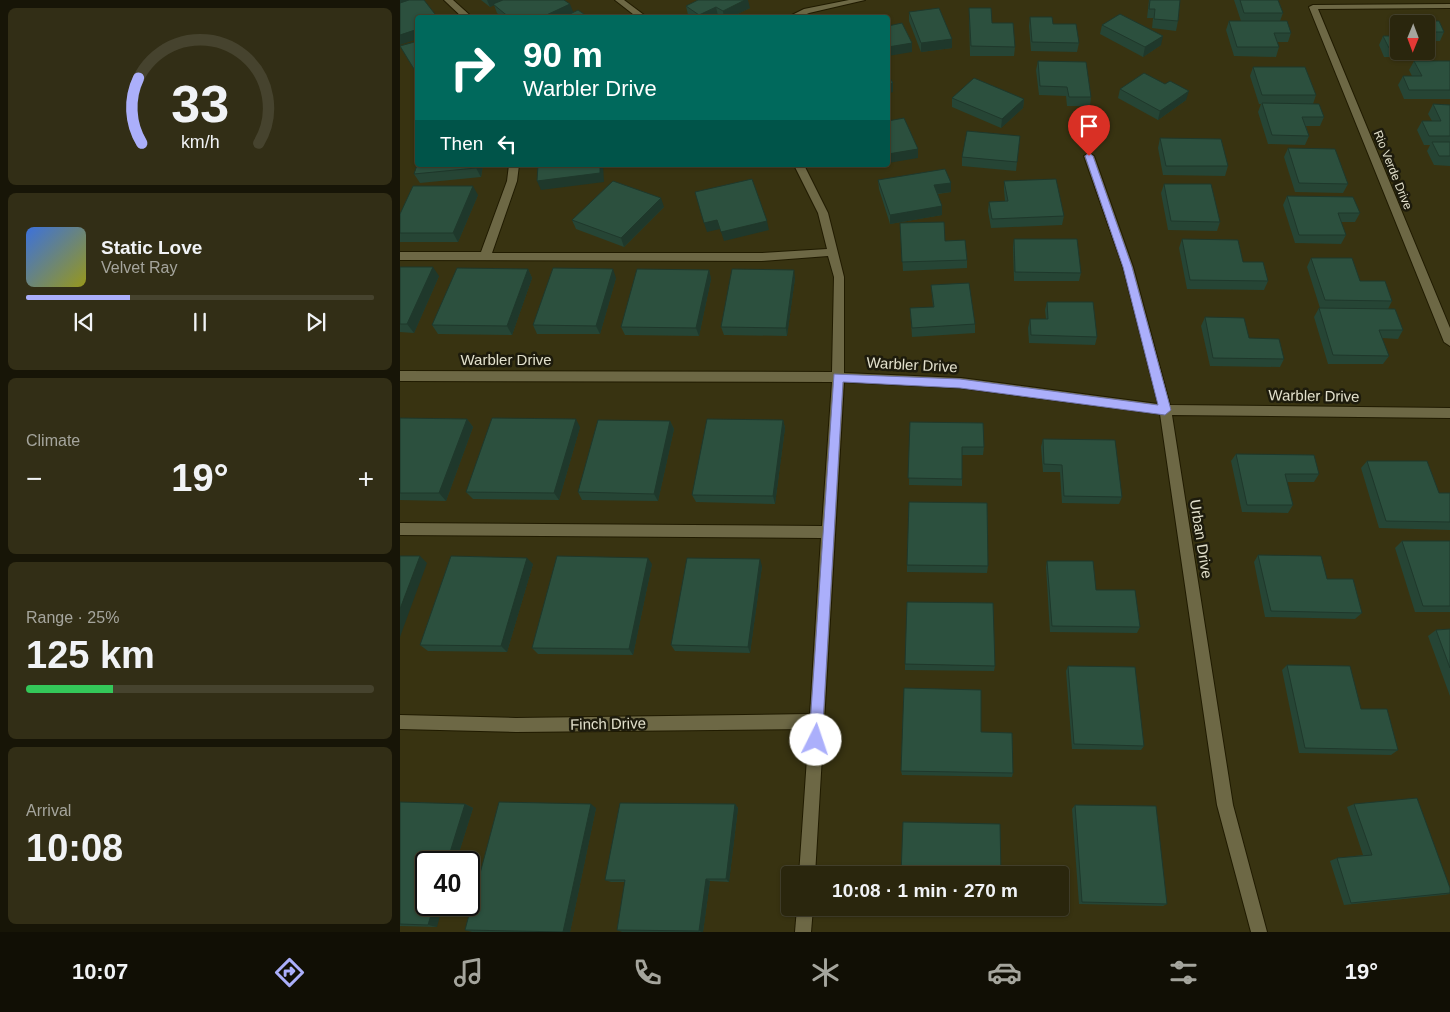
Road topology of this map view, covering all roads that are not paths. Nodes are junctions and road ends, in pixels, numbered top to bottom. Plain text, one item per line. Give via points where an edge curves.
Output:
1 (448, 0) edge
2 (620, 0) edge
3 (861, 0) edge
4 (1450, 6) edge
5 (466, 15) edge
6 (640, 15) edge
7 (797, 15) edge
8 (1089, 156) dead end
9 (514, 167) edge
10 (800, 167) edge
11 (833, 252) junction
12 (400, 256) edge
13 (485, 256) junction
14 (1450, 342) edge
15 (400, 376) edge
16 (838, 377) junction
17 (1165, 410) junction
18 (1450, 413) edge
19 (400, 529) edge
20 (828, 532) junction
21 (817, 721) junction
22 (400, 722) edge
23 (808, 866) edge
24 (804, 916) edge
25 (803, 932) edge
26 (1259, 932) edge

1 - 5 street
2 - 6 street
3 - 7 street
4 - 14 street, Rio Verde Drive via 1312,6
8 - 17 street, Urban Drive via 1128,267
9 - 13 street via 512,181
10 - 11 street via 823,213
11 - 13 street via 762,257
11 - 16 street via 839,277
12 - 13 street
15 - 16 street, Warbler Drive
16 - 17 street, Warbler Drive via 960,383
16 - 20 street
17 - 18 street, Warbler Drive
17 - 26 street, Urban Drive via 1225,804
19 - 20 street
20 - 21 street
21 - 22 street, Finch Drive via 516,725
21 - 23 street
24 - 25 street

